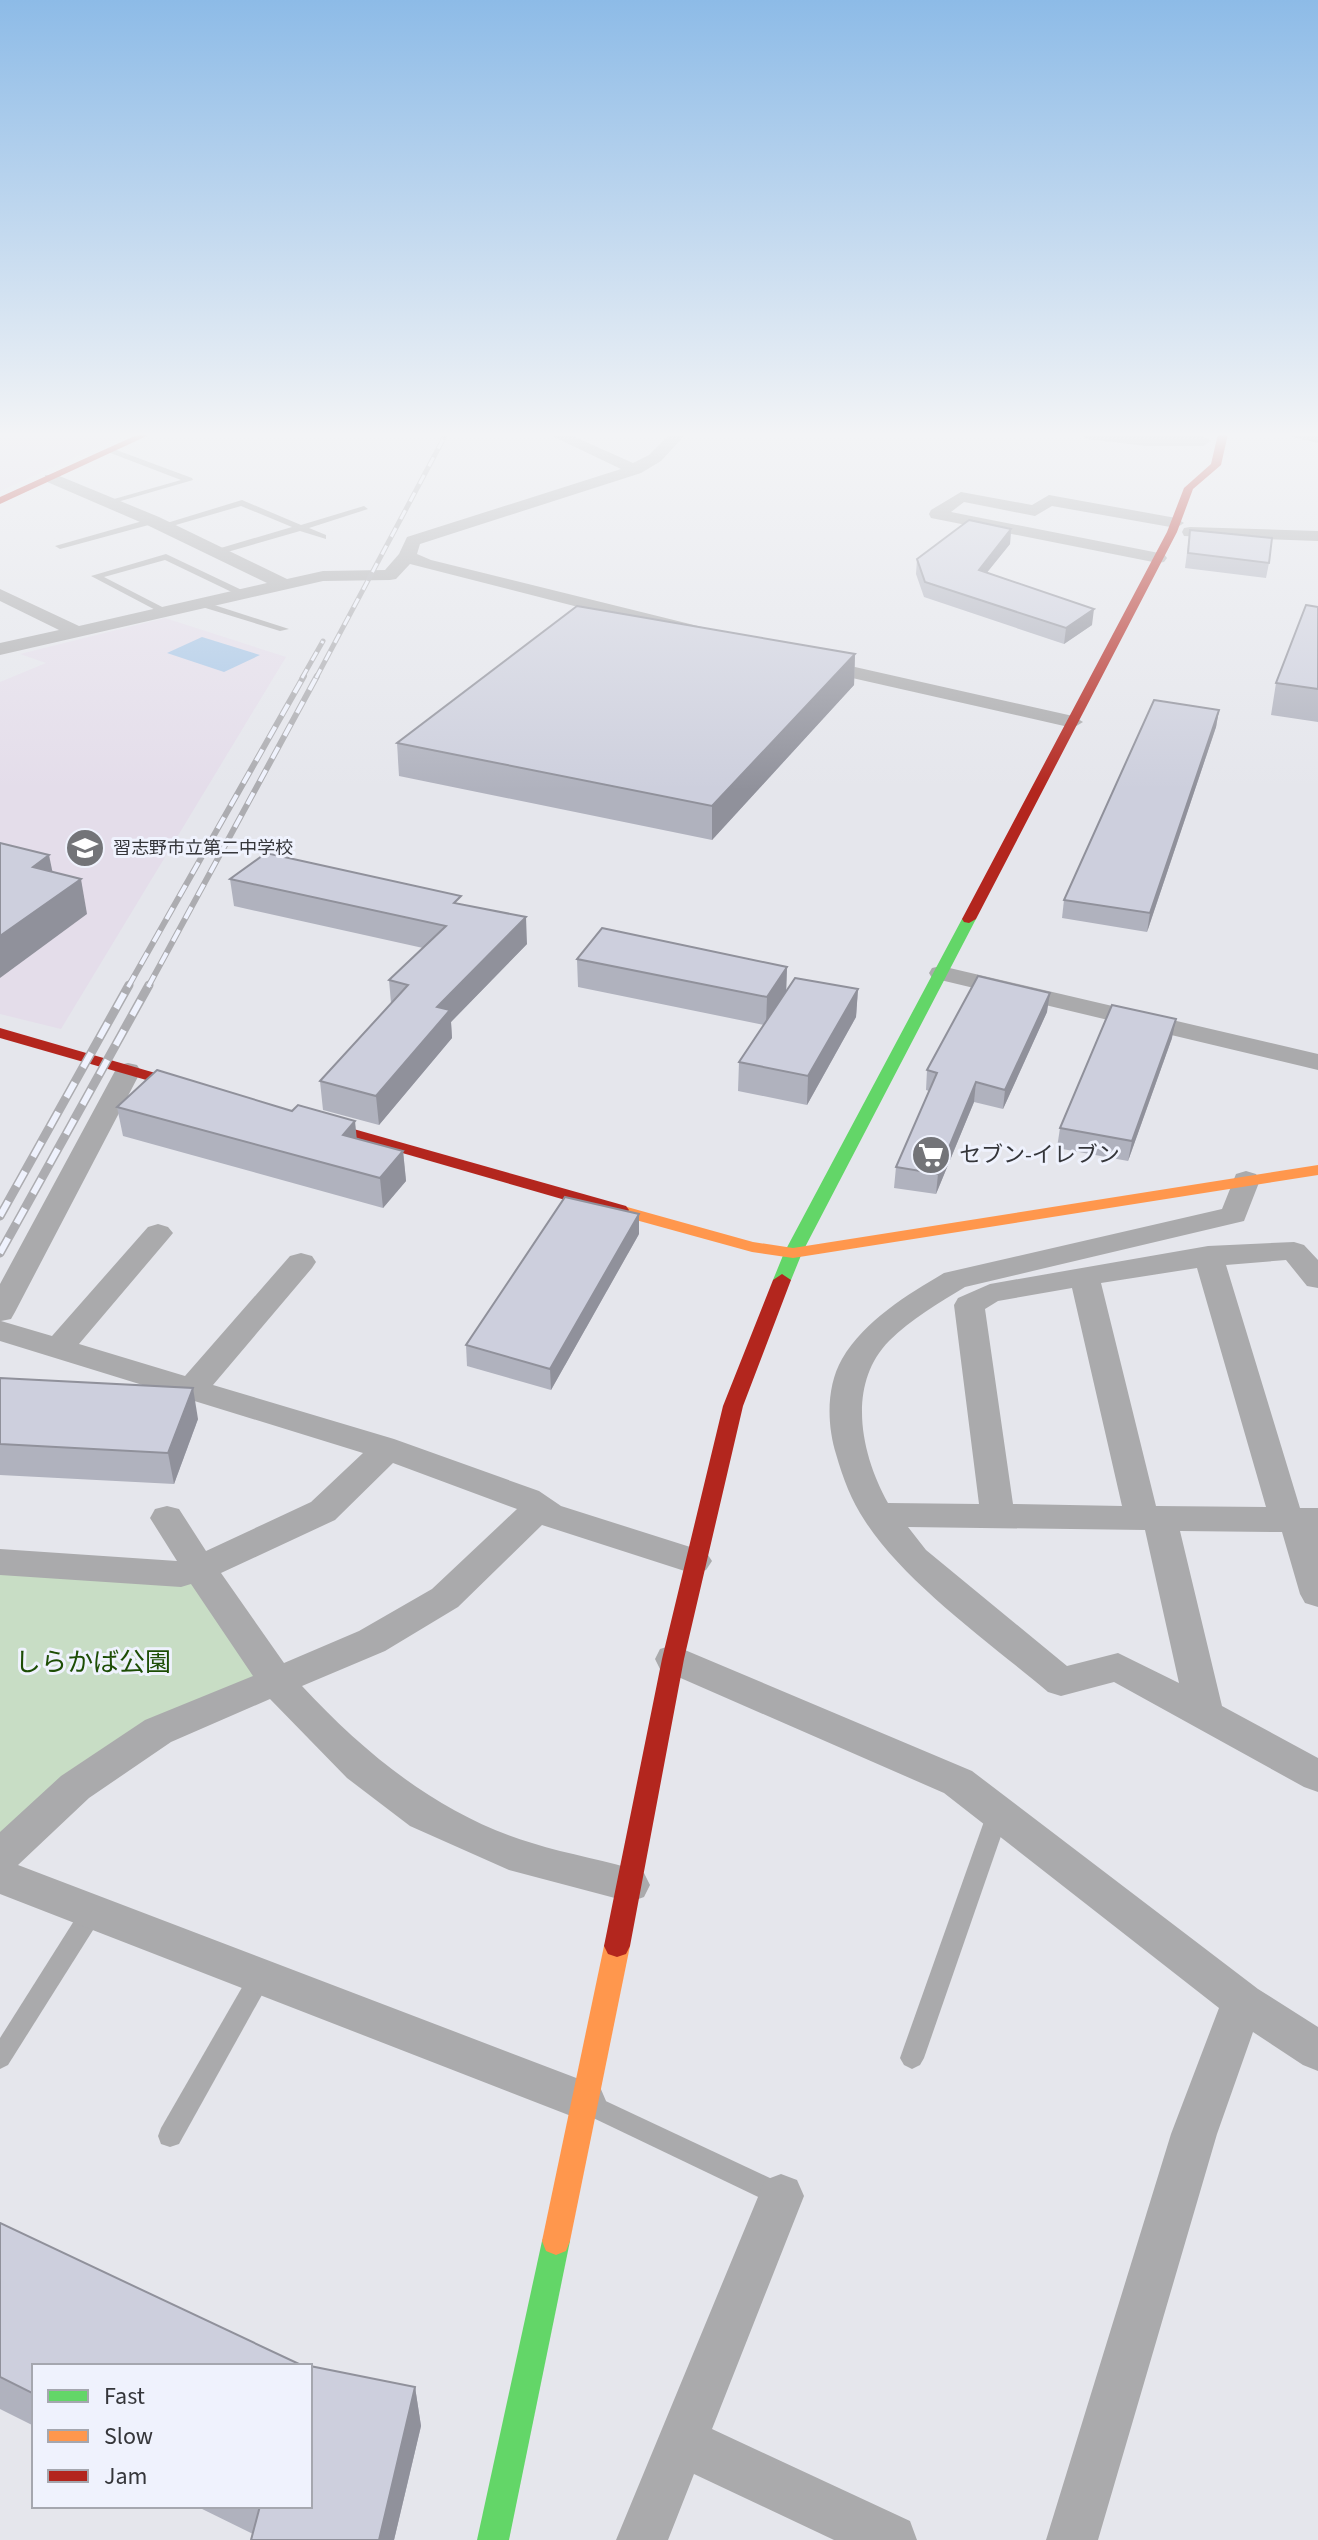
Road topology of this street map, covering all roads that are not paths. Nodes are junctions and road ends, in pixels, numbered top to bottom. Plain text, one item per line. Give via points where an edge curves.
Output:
1 (218, 553) edge
2 (408, 553) edge
3 (1131, 553) edge
4 (1161, 553) edge
5 (407, 556) junction
6 (1158, 558) junction
7 (285, 585) junction
8 (0, 594) edge
9 (243, 594) junction
10 (202, 604) junction
11 (165, 612) junction
12 (284, 629) dead end
13 (77, 632) junction
14 (710, 636) edge
15 (0, 649) edge
16 (795, 659) edge
17 (1073, 722) junction
18 (941, 973) junction
19 (0, 1033) edge
20 (1318, 1062) edge
21 (128, 1071) junction
22 (220, 1096) edge
23 (280, 1114) edge
24 (1318, 1170) edge
25 (1246, 1180) junction
26 (158, 1233) dead end
27 (793, 1253) junction
28 (1208, 1255) junction
29 (301, 1262) dead end
30 (1085, 1278) junction
31 (1318, 1279) edge
32 (0, 1312) edge
33 (0, 1331) edge
34 (59, 1348) junction
35 (192, 1389) junction
36 (387, 1449) junction
37 (538, 1509) junction
38 (878, 1515) junction
39 (998, 1517) junction
40 (167, 1518) dead end
41 (1151, 1518) junction
42 (1300, 1520) edge
43 (694, 1561) junction
44 (0, 1562) edge
45 (199, 1569) junction
46 (1318, 1594) edge
47 (673, 1659) junction
48 (279, 1681) junction
49 (1205, 1715) junction
50 (1318, 1776) edge
51 (998, 1813) junction
52 (0, 1857) edge
53 (0, 1876) edge
54 (630, 1885) junction
55 (92, 1912) junction
56 (260, 1977) junction
57 (1243, 2002) junction
58 (1318, 2051) edge
59 (0, 2058) edge
60 (912, 2058) dead end
61 (584, 2101) junction
62 (170, 2136) dead end
63 (781, 2196) joint
64 (681, 2441) junction
65 (493, 2540) edge
66 (642, 2540) edge
67 (891, 2540) edge
68 (1072, 2540) edge

1 - 7 street
2 - 5 street
3 - 6 street
4 - 6 street
5 - 7 street via 390,575 344,574
5 - 14 street
6 - 17 street
7 - 9 street
8 - 13 street
9 - 10 street
9 - 11 lane via 166,557 96,576
10 - 11 street
10 - 12 lane
11 - 13 street
13 - 15 street
16 - 17 street
17 - 18 street
18 - 20 street
18 - 27 street
19 - 21 street
21 - 22 street
21 - 32 street
23 - 27 street via 752,1247
24 - 25 street
25 - 27 street
25 - 38 street via 1234,1215 955,1280 878,1334 856,1362 845,1431
26 - 34 street
27 - 43 street via 733,1406
28 - 30 street
28 - 31 street via 1294,1251
28 - 42 street
29 - 35 street
30 - 39 street via 990,1293 969,1305
30 - 41 street
33 - 34 street
34 - 35 street
35 - 36 street
36 - 37 street via 527,1499
36 - 45 street via 323,1511
37 - 43 street
37 - 48 street via 445,1598 372,1641
38 - 39 street
38 - 49 street via 914,1559 1061,1682 1118,1667
39 - 41 street
40 - 45 street
41 - 42 street
41 - 49 street
42 - 46 street
43 - 47 street
44 - 45 street via 181,1574
45 - 48 street
47 - 51 street via 958,1782
47 - 54 street
48 - 52 street via 158,1731 75,1787
48 - 54 street via 361,1767 424,1815 523,1858
49 - 50 street
51 - 57 street
51 - 60 lane
53 - 55 street
54 - 61 street
55 - 56 street
55 - 59 lane
56 - 61 street
56 - 62 lane
57 - 58 street
57 - 68 street via 1194,2134
61 - 63 lane
61 - 65 street
63 - 64 street
64 - 66 street
64 - 67 street

